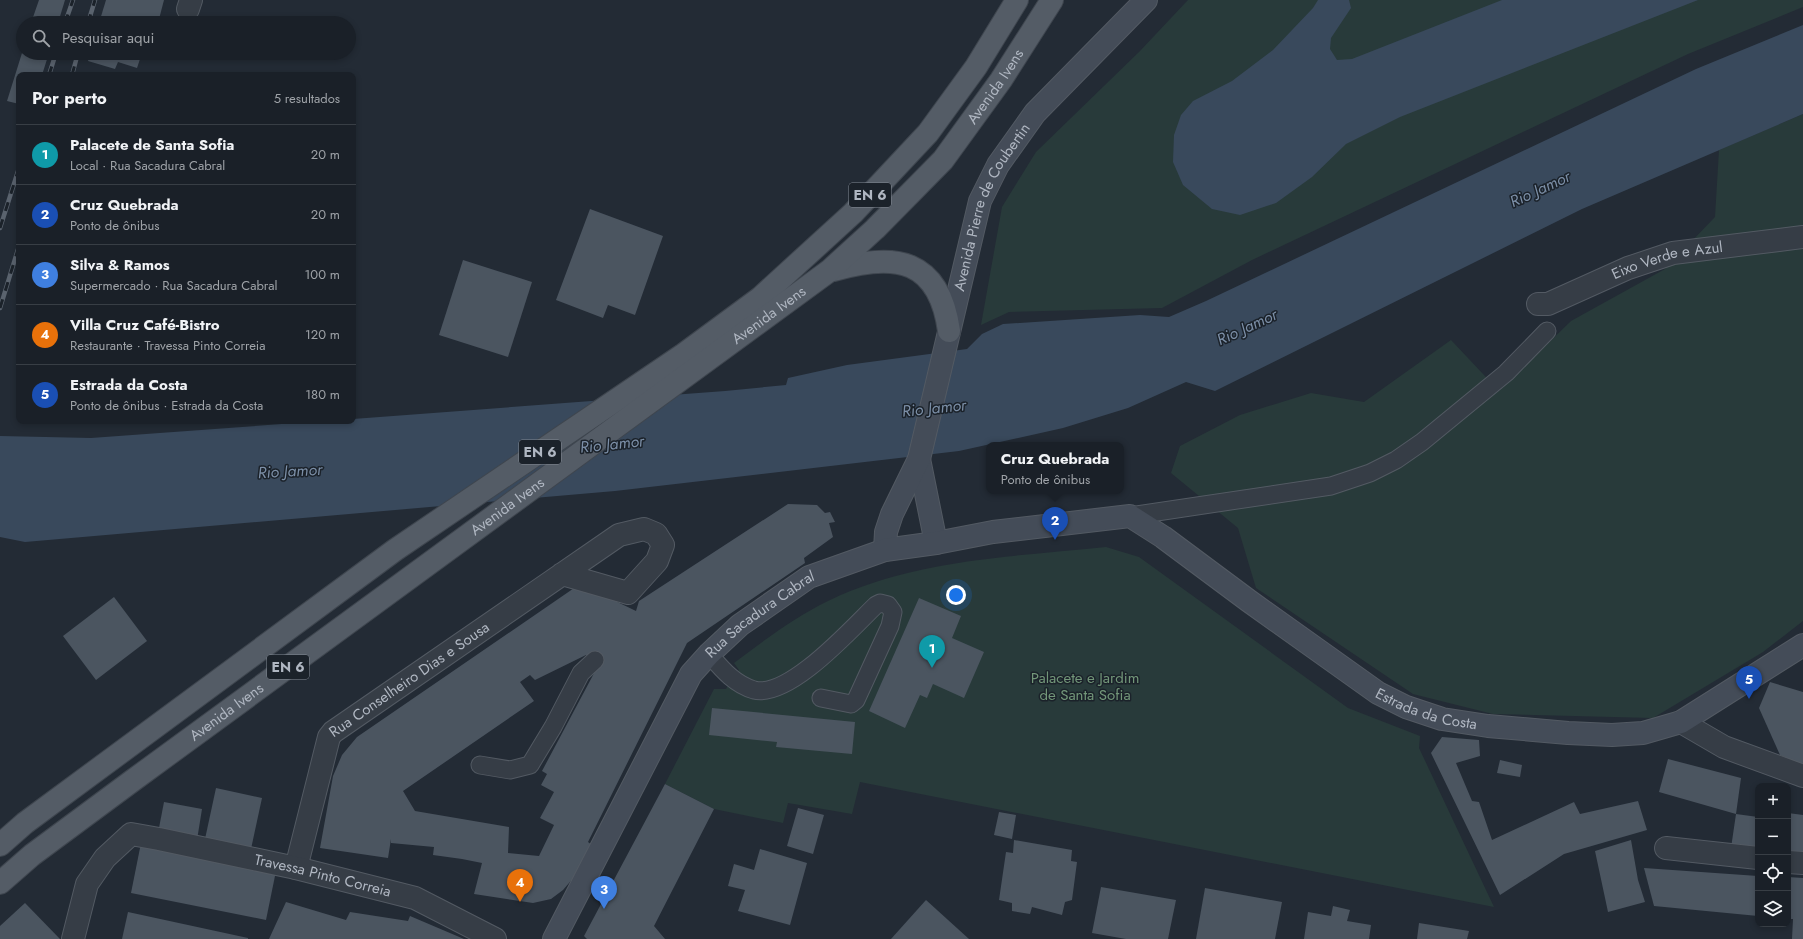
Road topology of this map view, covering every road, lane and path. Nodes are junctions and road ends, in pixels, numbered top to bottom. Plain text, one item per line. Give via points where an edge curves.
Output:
1 (1017, 0) edge
2 (1052, 0) edge
3 (1146, 0) edge
4 (1803, 236) edge
5 (829, 271) junction
6 (1538, 304) dead end
7 (1547, 330) dead end
8 (949, 331) junction
9 (919, 459) junction
10 (1130, 516) junction
11 (936, 543) junction
12 (885, 550) junction
13 (562, 574) junction
14 (1803, 645) edge
15 (709, 654) junction
16 (595, 660) dead end
17 (821, 698) dead end
18 (1681, 722) junction
19 (480, 765) dead end
20 (1803, 776) edge
21 (0, 845) edge
22 (1666, 848) dead end
23 (1755, 858) edge
24 (1791, 862) edge
25 (1803, 863) edge
26 (296, 868) junction
27 (0, 883) edge
28 (73, 939) edge
29 (495, 939) edge
30 (554, 939) edge

1 - 21 main road, Avenida Ivens / EN 6 via 976,67 928,133 853,213 760,298 684,354 395,550 25,823
2 - 5 main road, Avenida Ivens / EN 6 via 1000,80 943,160
3 - 8 street, Avenida Pierre de Coubertin via 1035,113 998,165 980,201
4 - 6 street, Eixo Verde e Azul via 1673,253 1628,268 1548,304
5 - 8 main road via 860,263 881,261 913,267 934,284 946,313
5 - 27 main road, Avenida Ivens / EN 6 via 38,851
7 - 10 lane via 1506,373 1422,442 1396,460 1370,472 1331,486
8 - 9 street, Avenida Pierre de Coubertin
9 - 11 street, Avenida Pierre de Coubertin
9 - 12 street, Avenida Pierre de Coubertin via 892,514 886,532
10 - 11 street, Rua Sacadura Cabral via 993,532
10 - 18 street, Estrada da Costa via 1163,537 1378,693 1424,714 1488,726 1612,735 1644,733
11 - 12 street, Rua Sacadura Cabral
12 - 15 street, Rua Sacadura Cabral via 809,577 740,625
13 - 13 street, Rua Conselheiro Dias e Sousa via 626,599 657,561 663,545 656,534 644,529 619,535
13 - 26 street, Rua Conselheiro Dias e Sousa via 333,732 329,737
14 - 18 street, Estrada da Costa
15 - 17 lane via 732,678 745,686 764,691 780,688 804,673 876,604 888,605 893,612 892,621 856,700 851,704
15 - 30 street, Rua Sacadura Cabral via 691,674
16 - 19 lane via 581,673 530,764 510,770
18 - 20 street via 1724,747
22 - 23 street
24 - 25 street
26 - 28 street, Travessa Pinto Correia via 131,834 105,858 87,884
26 - 29 street, Travessa Pinto Correia via 415,898

